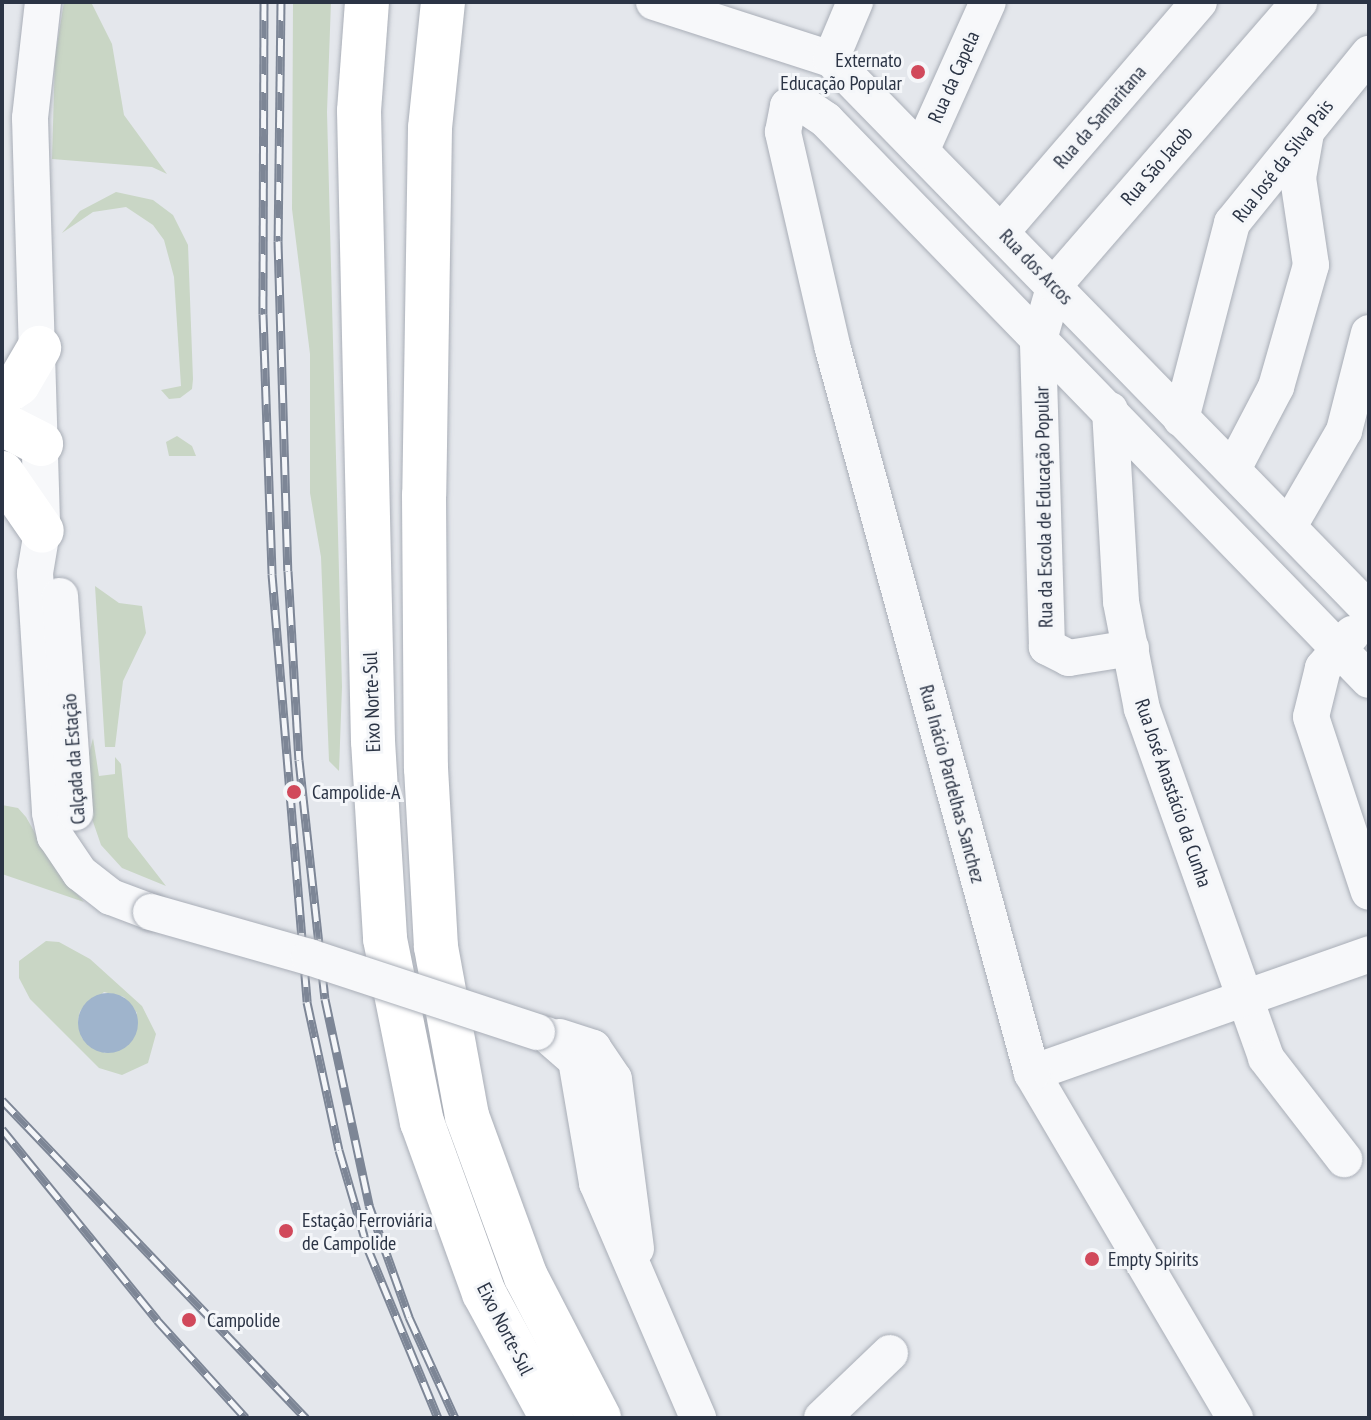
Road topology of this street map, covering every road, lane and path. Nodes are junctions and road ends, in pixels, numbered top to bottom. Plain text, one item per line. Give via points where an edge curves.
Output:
1 (43, 2) edge
2 (349, 2) edge
3 (367, 2) edge
4 (443, 2) edge
5 (654, 2) edge
6 (855, 2) edge
7 (988, 2) edge
8 (1199, 2) edge
9 (1299, 2) edge
10 (720, 12) edge
11 (1369, 54) edge
12 (831, 59) junction
13 (788, 106) joint
14 (359, 111) junction
15 (1307, 127) junction
16 (921, 151) junction
17 (1002, 231) junction
18 (1055, 284) junction
19 (1369, 333) edge
20 (1038, 343) junction
21 (1108, 344) junction
22 (39, 348) junction
23 (2, 395) edge
24 (1110, 418) junction
25 (1181, 419) junction
26 (2, 424) edge
27 (21, 445) edge
28 (1233, 469) junction
29 (2, 473) edge
30 (1289, 526) junction
31 (42, 531) junction
32 (1359, 627) edge
33 (1131, 648) junction
34 (1368, 678) edge
35 (1311, 717) junction
36 (1369, 892) edge
37 (1369, 954) edge
38 (1243, 995) junction
39 (1032, 1073) junction
40 (1344, 1159) dead end
41 (890, 1353) dead end
42 (552, 1418) edge
43 (599, 1418) edge
44 (698, 1418) edge
45 (822, 1418) edge
46 (1235, 1418) edge

1 - 22 street, Calçada da Estação via 30,118
2 - 14 main road via 345,28
3 - 14 main road, Eixo Norte-Sul
4 - 43 main road, Eixo Norte-Sul via 430,128 424,495 426,768 436,947 467,1116 526,1277
5 - 10 street, Rua dos Arcos
6 - 12 street
7 - 16 street, Rua da Capela
8 - 17 street, Rua da Samaritana
9 - 18 street, Rua São Jacob
10 - 12 street, Rua dos Arcos
11 - 15 street, Rua José da Silva Pais
12 - 16 street, Rua dos Arcos
13 - 20 street, Rua dos Arcos via 804,105 826,120
13 - 39 street, Rua Inácio Pardelhas Sanchez via 783,132 833,349
14 - 42 main road, Eixo Norte-Sul via 373,741 385,939 422,1122 484,1293
15 - 25 street, Rua José da Silva Pais via 1232,223
15 - 28 street via 1298,178 1311,265 1276,387
16 - 17 street, Rua dos Arcos
17 - 18 street, Rua dos Arcos
18 - 20 street, Rua São Jacob
18 - 21 street, Rua dos Arcos
19 - 30 street via 1344,431
20 - 24 street, Rua dos Arcos
20 - 33 street, Rua da Escola de Educação Popular via 1047,647 1069,658
21 - 24 street, Rua José Anastácio da Cunha
21 - 25 street, Rua dos Arcos
22 - 23 main road via 18,384
22 - 27 street, Calçada da Estação
24 - 32 street, Rua dos Arcos
24 - 33 street, Rua José Anastácio da Cunha via 1121,602
25 - 28 street, Rua dos Arcos
26 - 27 main road
27 - 31 street, Calçada da Estação
28 - 30 street, Rua dos Arcos
29 - 31 main road
30 - 32 street, Rua dos Arcos
31 - 44 street, Calçada da Estação, bridge via 35,573 55,836 94,886 151,912 309,957 542,1034 585,1042 614,1079 639,1282
32 - 34 street, Rua dos Arcos
32 - 35 street via 1323,668
33 - 38 street, Rua José Anastácio da Cunha via 1142,709
34 - 35 street
35 - 36 street
37 - 38 street
38 - 39 street
38 - 40 street, Rua José Anastácio da Cunha via 1266,1058
39 - 46 street, Rua Inácio Pardelhas Sanchez
41 - 45 street

